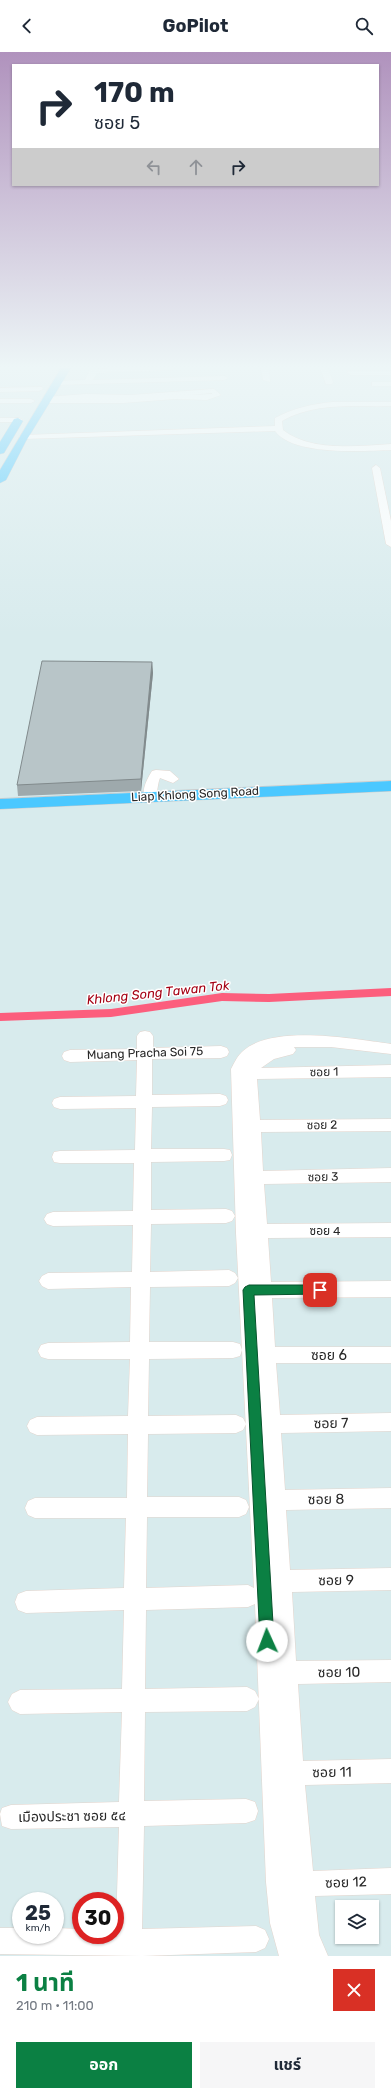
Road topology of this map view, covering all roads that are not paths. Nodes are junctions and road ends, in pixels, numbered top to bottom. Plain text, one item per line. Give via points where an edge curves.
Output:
1 (12, 457) edge
2 (376, 468) dead end
3 (0, 480) edge
4 (391, 544) edge
5 (173, 779) dead end
6 (391, 786) edge
7 (285, 796) junction
8 (391, 796) edge
9 (150, 797) junction
10 (0, 804) edge
11 (0, 813) edge
12 (145, 1044) junction
13 (391, 1049) edge
14 (221, 1052) dead end
15 (70, 1056) dead end
16 (391, 1058) edge
17 (391, 1071) edge
18 (258, 1074) dead end
19 (220, 1100) dead end
20 (144, 1101) junction
21 (60, 1103) dead end
22 (391, 1124) edge
23 (252, 1126) junction
24 (224, 1155) dead end
25 (143, 1156) junction
26 (60, 1157) dead end
27 (391, 1175) edge
28 (256, 1178) junction
29 (226, 1216) dead end
30 (142, 1217) junction
31 (53, 1219) dead end
32 (391, 1230) edge
33 (258, 1231) junction
34 (229, 1278) dead end
35 (141, 1280) junction
36 (48, 1281) dead end
37 (391, 1289) edge
38 (256, 1290) junction
39 (140, 1350) junction
40 (232, 1350) dead end
41 (48, 1351) dead end
42 (267, 1355) junction
43 (391, 1355) edge
44 (391, 1422) edge
45 (139, 1424) junction
46 (236, 1424) dead end
47 (272, 1424) junction
48 (37, 1426) dead end
49 (391, 1498) edge
50 (269, 1500) junction
51 (136, 1506) junction
52 (239, 1507) dead end
53 (35, 1508) dead end
54 (391, 1579) edge
55 (282, 1581) junction
56 (248, 1596) dead end
57 (134, 1598) junction
58 (26, 1602) dead end
59 (391, 1671) edge
60 (286, 1673) junction
61 (247, 1699) dead end
62 (132, 1700) junction
63 (20, 1702) dead end
64 (391, 1771) edge
65 (283, 1773) junction
66 (246, 1811) dead end
67 (133, 1815) junction
68 (11, 1817) dead end
69 (391, 1881) edge
70 (301, 1884) junction
71 (256, 1939) dead end
72 (0, 1941) edge
73 (129, 1949) edge
74 (292, 1956) edge
75 (315, 1956) edge

1 - 3 main road
2 - 4 street
5 - 9 street via 166,774 156,774 151,785
6 - 7 main road, Liap Khlong Song Road
7 - 8 main road, Liap Khlong Song Road
7 - 9 main road, Liap Khlong Song Road
7 - 11 main road, Liap Khlong Song Road
9 - 10 main road, Liap Khlong Song Road
12 - 14 street, Muang Pracha Soi 75
12 - 15 street, Muang Pracha Soi 75
12 - 20 street
13 - 38 street via 320,1042 275,1042 263,1045 240,1065 238,1083
16 - 23 street via 290,1050 272,1053 258,1061 250,1073
17 - 18 street, ซอย 1
19 - 20 street
20 - 21 street
20 - 25 street
22 - 23 street, ซอย 2
23 - 28 street
24 - 25 street
25 - 26 street
25 - 30 street
27 - 28 street, ซอย 3
28 - 33 street
29 - 30 street
30 - 31 street
30 - 35 street
32 - 33 street, ซอย 4
33 - 38 street
34 - 35 street
35 - 36 street
35 - 39 street
37 - 38 street
38 - 42 street
38 - 50 street
39 - 40 street
39 - 41 street
39 - 45 street
42 - 43 street, ซอย 6
42 - 47 street
44 - 47 street, ซอย 7
45 - 46 street
45 - 48 street
45 - 51 street
47 - 50 street
49 - 50 street, ซอย 8
50 - 55 street
50 - 65 street
51 - 52 street
51 - 53 street
51 - 57 street
54 - 55 street, ซอย 9
55 - 60 street
56 - 57 street
57 - 58 street
57 - 62 street
59 - 60 street, ซอย 10
60 - 65 street
61 - 62 street
62 - 63 street
62 - 67 street
64 - 65 street, ซอย 11
65 - 70 street
65 - 74 street via 283,1923
66 - 67 street, เมืองประชา ซอย ๕๔
67 - 68 street, เมืองประชา ซอย ๕๔
67 - 73 street
69 - 70 street, ซอย 12
70 - 75 street via 306,1937
71 - 73 street
72 - 73 street

